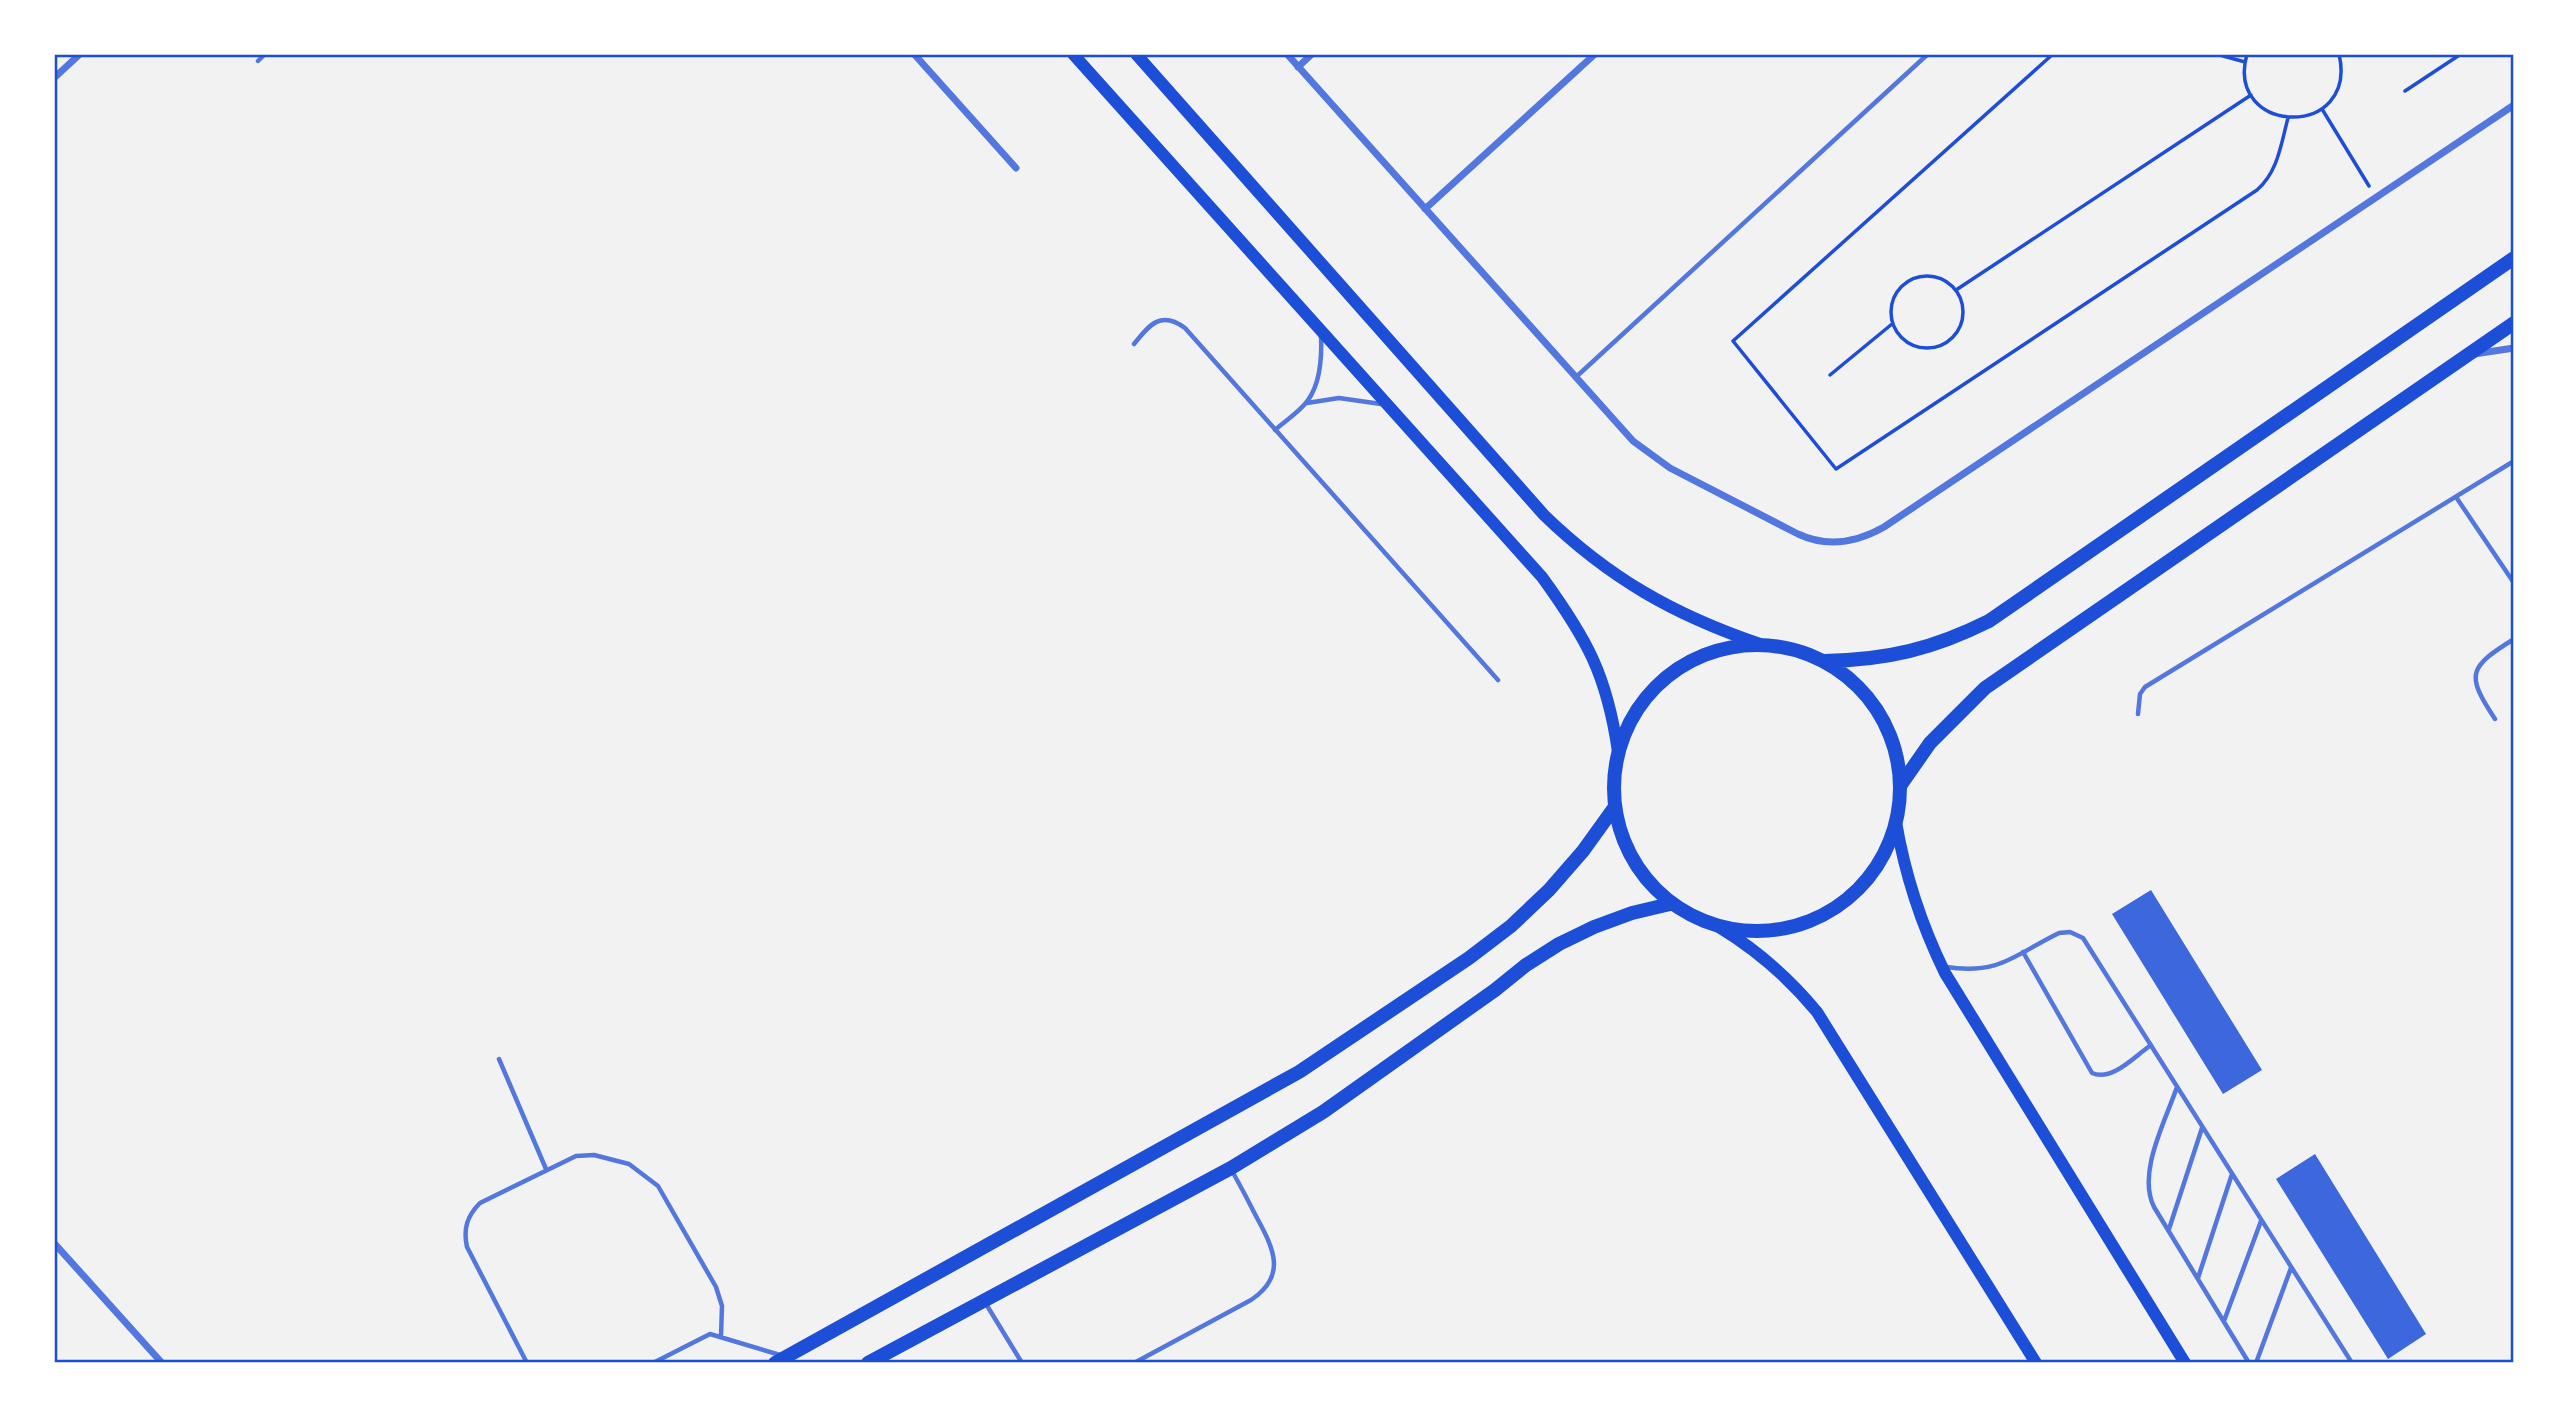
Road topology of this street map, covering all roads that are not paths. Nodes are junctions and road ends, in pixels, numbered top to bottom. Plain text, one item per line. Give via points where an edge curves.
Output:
1 (80, 54) edge
2 (265, 54) edge
3 (914, 54) edge
4 (1073, 54) edge
5 (1136, 54) edge
6 (1287, 54) edge
7 (1312, 54) edge
8 (1595, 54) edge
9 (1928, 54) edge
10 (258, 61) dead end
11 (1298, 67) junction
12 (54, 78) edge
13 (2514, 105) edge
14 (1016, 168) dead end
15 (1425, 209) junction
16 (2514, 258) edge
17 (2514, 323) edge
18 (1321, 331) junction
19 (1134, 344) dead end
20 (2514, 348) edge
21 (2467, 355) junction
22 (1576, 377) junction
23 (1306, 404) junction
24 (1389, 406) junction
25 (1275, 430) junction
26 (2514, 461) edge
27 (2456, 497) junction
28 (2514, 583) edge
29 (2514, 639) edge
30 (1760, 644) junction
31 (1824, 660) junction
32 (1498, 680) dead end
33 (2138, 714) dead end
34 (2495, 719) dead end
35 (1618, 752) junction
36 (1900, 786) junction
37 (1614, 808) junction
38 (1896, 822) junction
39 (1670, 904) junction
40 (1719, 927) junction
41 (2023, 952) junction
42 (1942, 967) junction
43 (2151, 1045) junction
44 (499, 1059) dead end
45 (2177, 1087) junction
46 (2203, 1127) junction
47 (1231, 1168) junction
48 (547, 1169) junction
49 (2232, 1173) junction
50 (2261, 1220) junction
51 (2169, 1230) junction
52 (54, 1244) edge
53 (2291, 1267) junction
54 (2198, 1279) junction
55 (984, 1300) junction
56 (2224, 1322) junction
57 (721, 1336) junction
58 (781, 1359) edge
59 (162, 1363) edge
60 (527, 1363) edge
61 (653, 1363) edge
62 (868, 1363) edge
63 (1022, 1363) edge
64 (1134, 1363) edge
65 (2036, 1363) edge
66 (2185, 1363) edge
67 (2249, 1363) edge
68 (2256, 1363) edge
69 (2351, 1363) edge

1 - 12 street
2 - 10 lane
3 - 14 street
4 - 18 main road
5 - 30 main road via 1573,543 1642,593 1689,618
6 - 11 street
7 - 11 street
8 - 15 street
9 - 22 lane
11 - 15 street
13 - 22 street via 1884,527 1857,540 1812,541 1670,468 1624,433
15 - 22 street
16 - 31 main road via 1989,621 1926,648 1859,660
17 - 21 main road
18 - 23 lane via 1321,361
18 - 24 main road
19 - 25 lane via 1154,322 1179,323
20 - 21 street
21 - 36 main road via 1985,688 1930,743
23 - 24 lane via 1339,398
23 - 25 lane
24 - 35 main road via 1565,608 1602,677
25 - 32 lane
26 - 27 lane
27 - 28 lane
27 - 33 lane via 2145,687
29 - 34 lane via 2491,653 2476,673 2475,684
30 - 31 main road
30 - 35 main road via 1713,651 1670,674 1637,709
31 - 36 main road via 1859,687 1885,722
35 - 37 main road
36 - 38 main road
37 - 39 main road via 1633,861
37 - 58 main road via 1566,871 1511,926 1310,1064
38 - 40 main road via 1874,871 1835,909 1785,929 1758,932
38 - 42 main road via 1909,884
39 - 40 main road
39 - 47 main road via 1594,926 1559,944 1323,1112
40 - 65 main road via 1782,973 1817,1012
41 - 42 lane via 1989,968
41 - 43 lane via 2059,933 2083,938
41 - 43 lane via 2092,1073 2109,1075
42 - 66 main road
43 - 45 lane
44 - 48 lane
45 - 46 lane
45 - 51 lane via 2147,1181 2150,1200
46 - 49 lane
46 - 51 lane
47 - 55 main road
47 - 64 lane via 1270,1243 1274,1262 1270,1280 1251,1300
48 - 57 lane via 576,1156 594,1155 629,1164 658,1186 716,1287 722,1306
48 - 60 lane via 480,1203 465,1228 467,1247
49 - 50 lane
49 - 54 lane
50 - 53 lane
50 - 56 lane
51 - 54 lane
52 - 59 street
53 - 68 lane
53 - 69 lane
54 - 56 lane
55 - 62 main road
55 - 63 lane
56 - 67 lane
57 - 58 lane
57 - 61 lane via 704,1336

